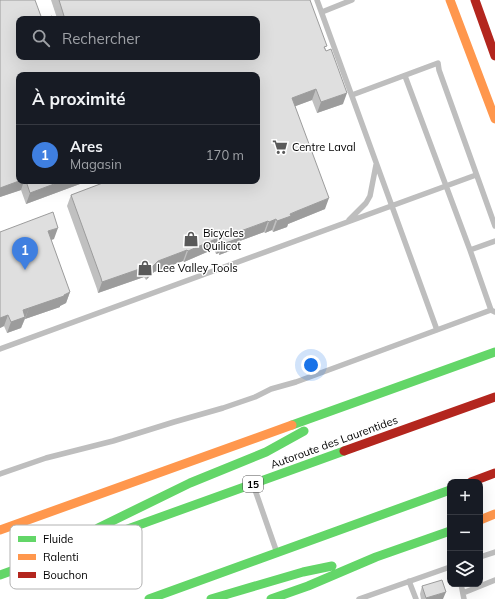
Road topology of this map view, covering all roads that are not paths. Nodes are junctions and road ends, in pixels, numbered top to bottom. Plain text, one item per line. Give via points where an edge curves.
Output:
1 (318, 0) edge
2 (352, 0) edge
3 (450, 0) edge
4 (475, 0) edge
5 (322, 12) junction
6 (495, 56) edge
7 (405, 76) junction
8 (352, 95) junction
9 (495, 119) edge
10 (376, 163) junction
11 (476, 175) junction
12 (446, 186) junction
13 (392, 206) junction
14 (348, 222) junction
15 (495, 226) edge
16 (495, 241) edge
17 (470, 250) junction
18 (493, 311) edge
19 (437, 330) junction
20 (0, 349) edge
21 (495, 352) edge
22 (495, 397) edge
23 (362, 400) junction
24 (495, 473) edge
25 (0, 474) edge
26 (479, 479) edge
27 (253, 484) junction
28 (447, 491) edge
29 (495, 514) edge
30 (483, 519) edge
31 (14, 525) edge
32 (104, 525) edge
33 (139, 525) edge
34 (10, 526) edge
35 (0, 530) edge
36 (447, 531) edge
37 (495, 552) edge
38 (277, 553) junction
39 (483, 556) edge
40 (376, 557) junction
41 (447, 568) edge
42 (10, 571) edge
43 (0, 575) edge
44 (495, 580) edge
45 (410, 581) junction
46 (463, 596) edge
47 (148, 599) edge
48 (211, 599) edge
49 (271, 599) edge
50 (359, 599) edge
51 (416, 599) edge

1 - 5 lane
2 - 5 lane
3 - 9 main road
4 - 6 main road
5 - 8 lane
7 - 8 lane
7 - 11 lane via 438,64
7 - 12 lane
8 - 10 lane
10 - 13 lane
10 - 14 lane via 370,196
11 - 12 lane
11 - 15 lane
12 - 13 lane
12 - 17 lane
13 - 14 lane
13 - 19 lane
14 - 20 lane
16 - 17 lane
17 - 18 lane
18 - 19 lane
19 - 25 lane via 223,408 46,458
21 - 23 main road
22 - 27 main road, Autoroute des Laurentides / 15
23 - 31 main road
23 - 32 main road via 266,452 190,483
24 - 26 main road
27 - 33 main road, Autoroute des Laurentides / 15
27 - 38 lane
28 - 38 main road
29 - 30 main road
34 - 35 main road
36 - 40 main road
37 - 39 lane
38 - 47 main road
40 - 48 main road via 303,572
40 - 49 main road
41 - 45 lane
42 - 43 main road, Autoroute des Laurentides / 15
44 - 46 lane
45 - 50 lane
45 - 51 lane

